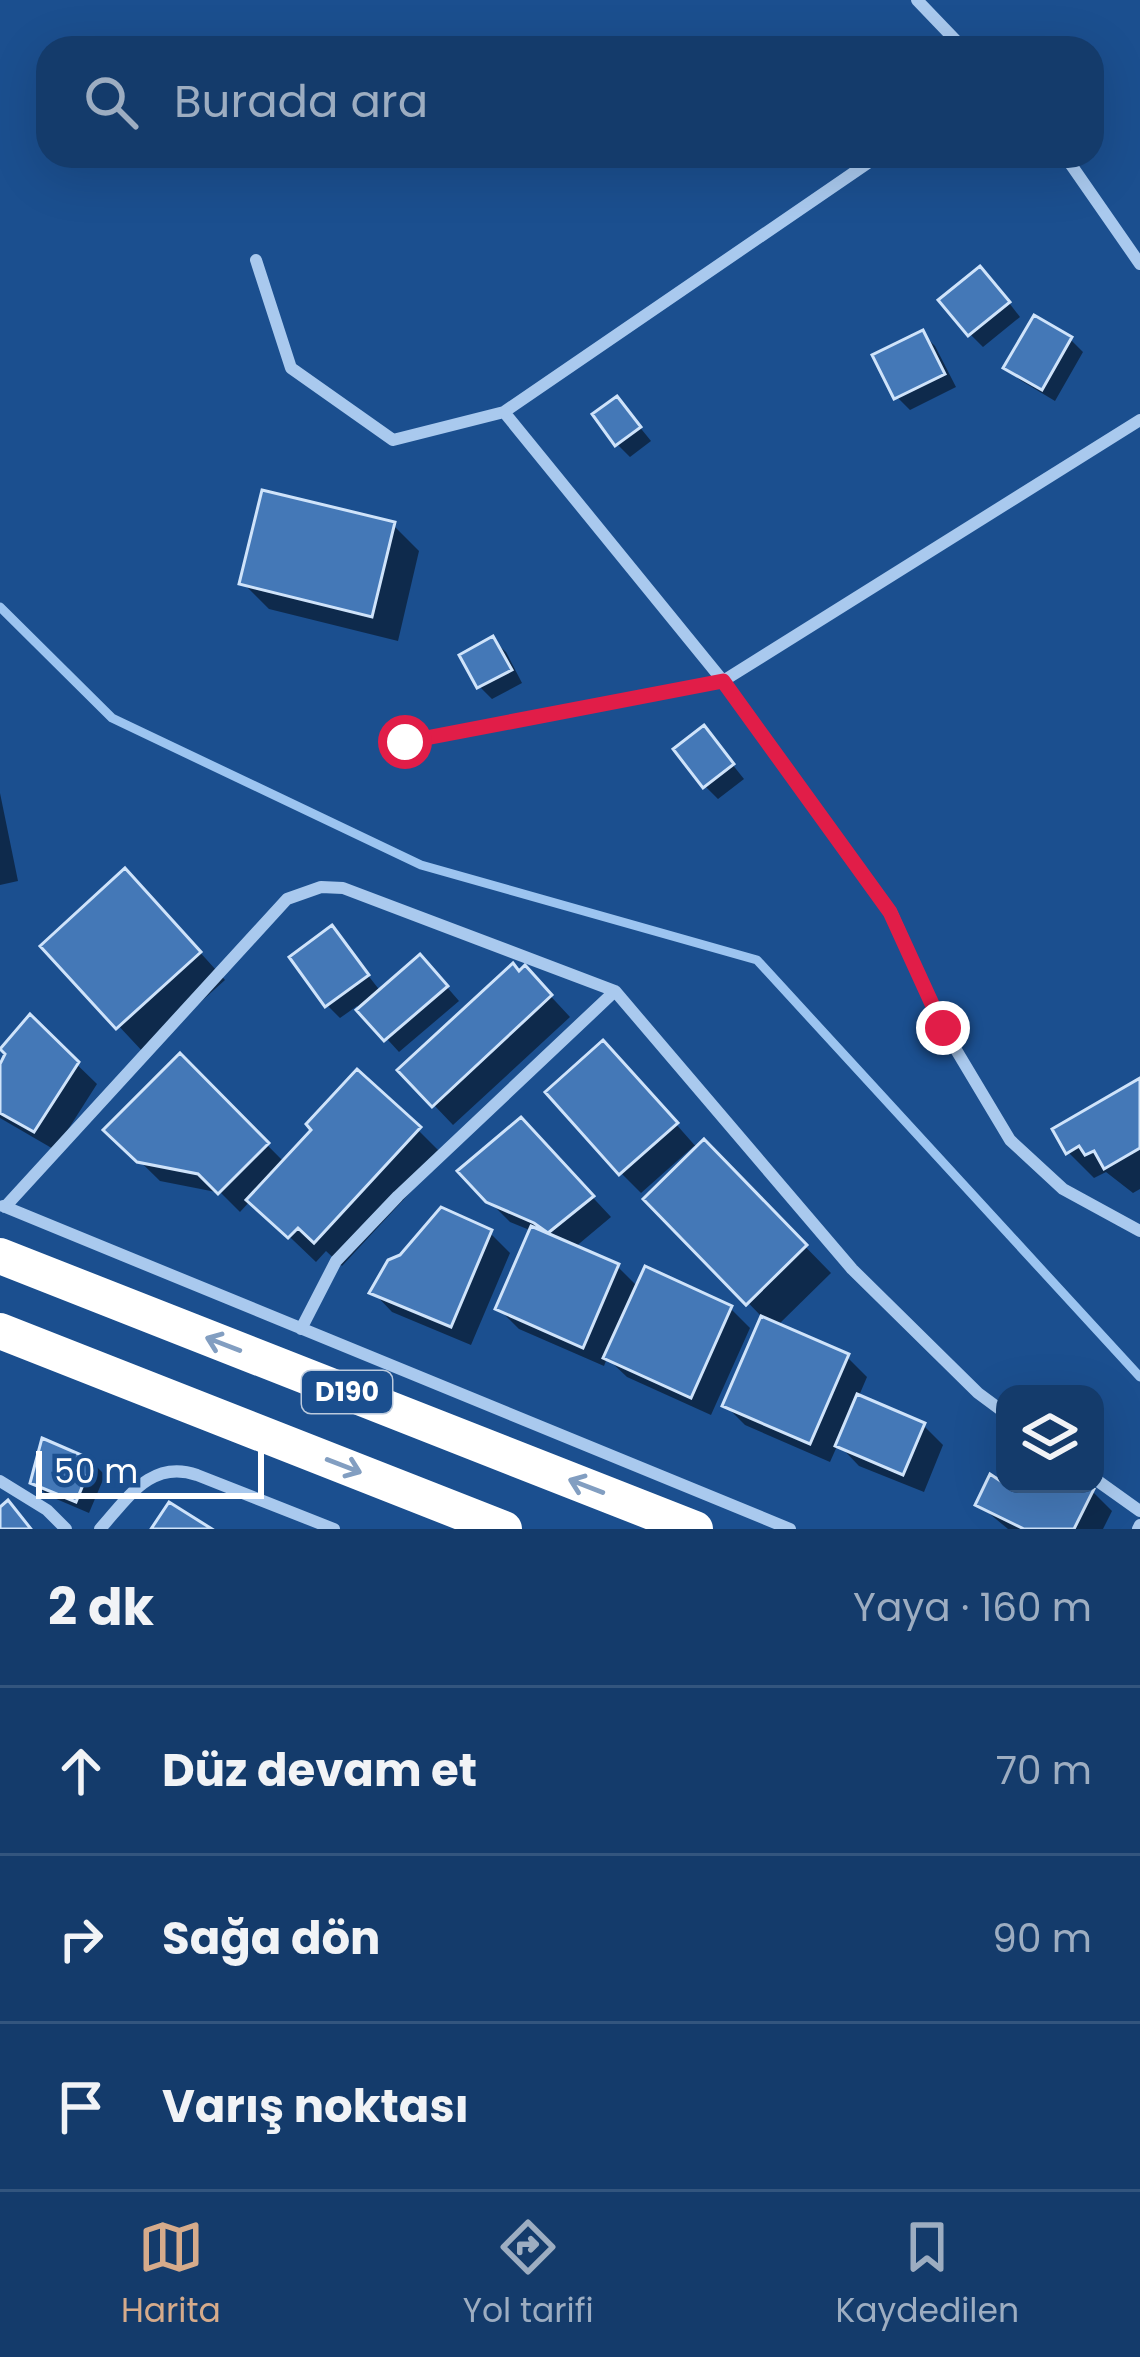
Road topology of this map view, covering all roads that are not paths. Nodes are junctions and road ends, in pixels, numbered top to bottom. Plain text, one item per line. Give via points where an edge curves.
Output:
1 (917, 0) edge
2 (952, 36) edge
3 (860, 168) edge
4 (1073, 168) edge
5 (256, 260) dead end
6 (1140, 264) edge
7 (504, 412) junction
8 (1140, 420) edge
9 (723, 681) junction
10 (405, 742) dead end
11 (615, 991) junction
12 (2, 1206) edge
13 (1140, 1231) edge
14 (0, 1256) edge
15 (301, 1329) junction
16 (0, 1331) edge
17 (996, 1406) edge
18 (0, 1481) edge
19 (1104, 1485) edge
20 (1140, 1511) edge
21 (482, 1525) edge
22 (66, 1529) edge
23 (100, 1529) edge
24 (334, 1529) edge
25 (694, 1529) edge
26 (790, 1529) edge

1 - 2 street
3 - 7 street
4 - 6 street
5 - 7 street via 291,368 393,440
7 - 9 street
8 - 9 street
9 - 10 street
9 - 13 street via 890,912 943,1028 1010,1140 1063,1189
11 - 12 street via 343,888 306,890 271,915
11 - 15 street via 336,1261
11 - 17 street via 852,1269
12 - 15 street
25 -> 14 highway, D190
15 - 26 street
16 -> 21 highway, D190
18 - 22 street
19 - 20 street
23 - 24 street via 142,1482 176,1470

